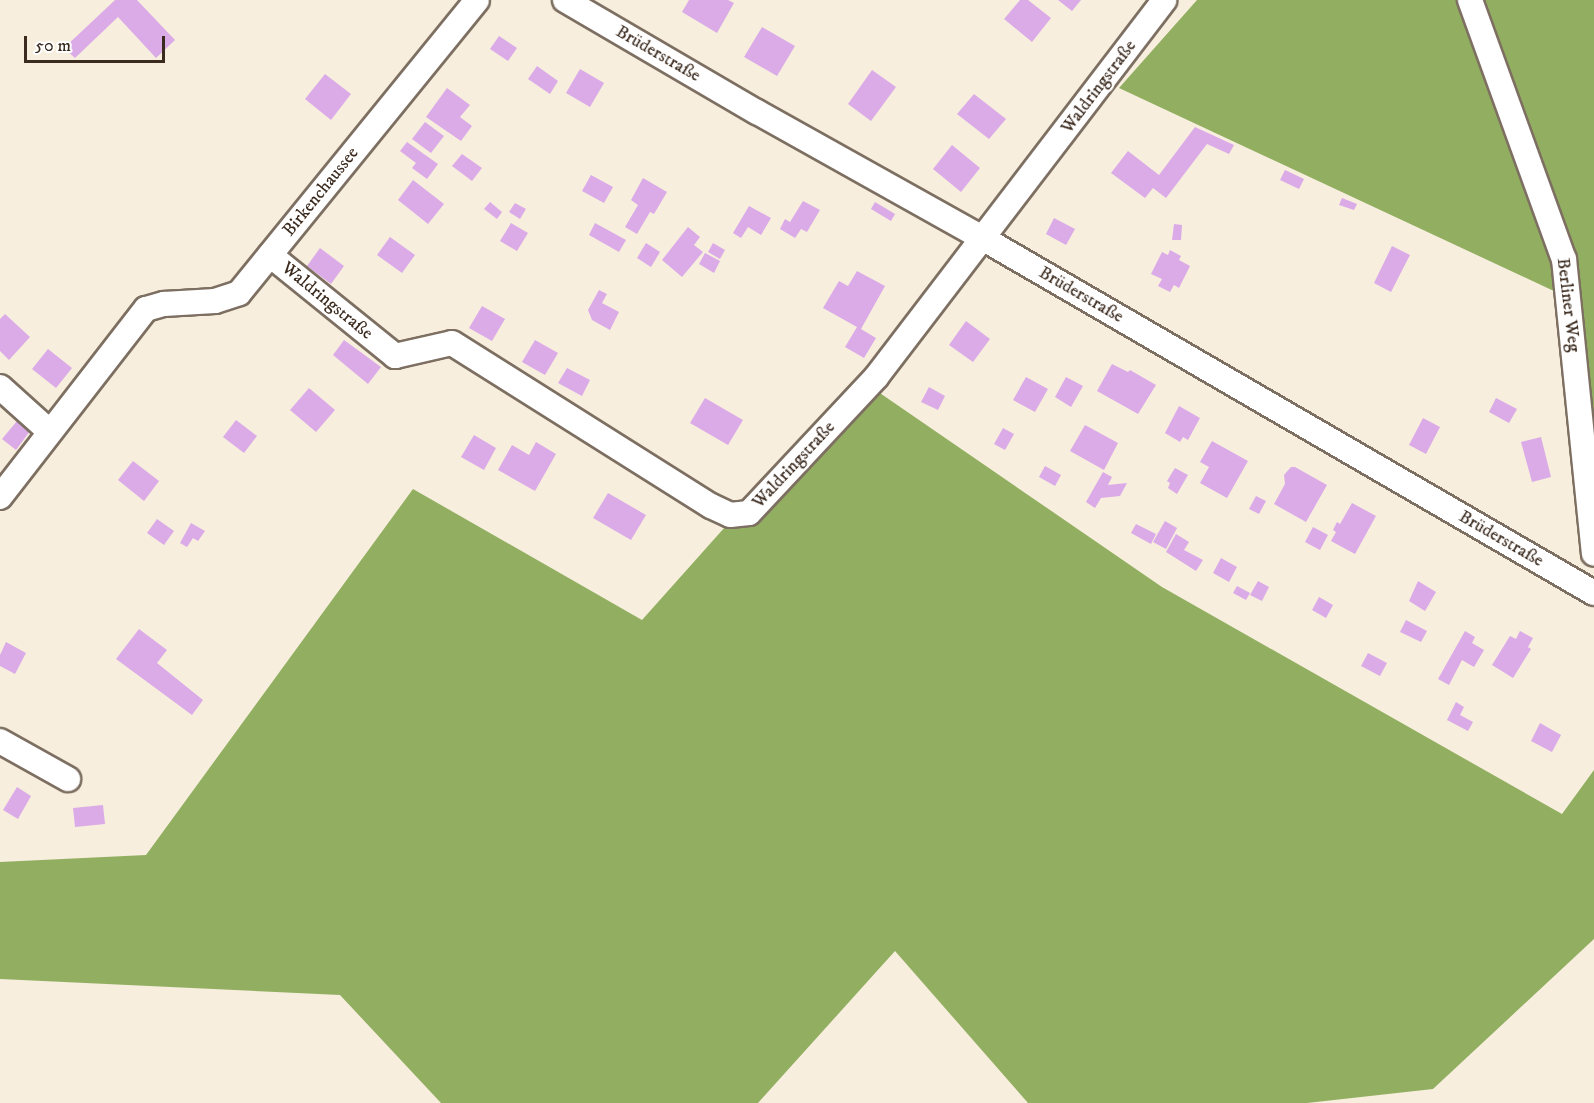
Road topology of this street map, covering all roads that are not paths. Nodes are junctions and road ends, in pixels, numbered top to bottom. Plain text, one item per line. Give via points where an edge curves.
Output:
1 (477, 0) edge
2 (565, 0) edge
3 (1164, 0) edge
4 (1470, 0) edge
5 (984, 238) junction
6 (270, 255) junction
7 (0, 387) edge
8 (49, 431) junction
9 (0, 497) edge
10 (1594, 553) edge
11 (1594, 593) edge
12 (0, 741) edge
13 (68, 779) dead end

1 - 6 street, Birkenchaussee
2 - 5 street, Brüderstraße
3 - 5 street, Waldringstraße
4 - 10 street, Berliner Weg via 1564,259
5 - 6 street, Waldringstraße via 869,384 749,513 730,515 452,343 395,356
5 - 11 street, Brüderstraße
6 - 8 street, Birkenchaussee via 238,293 215,301 146,309
7 - 8 street
8 - 9 street, Birkenchaussee
12 - 13 street

